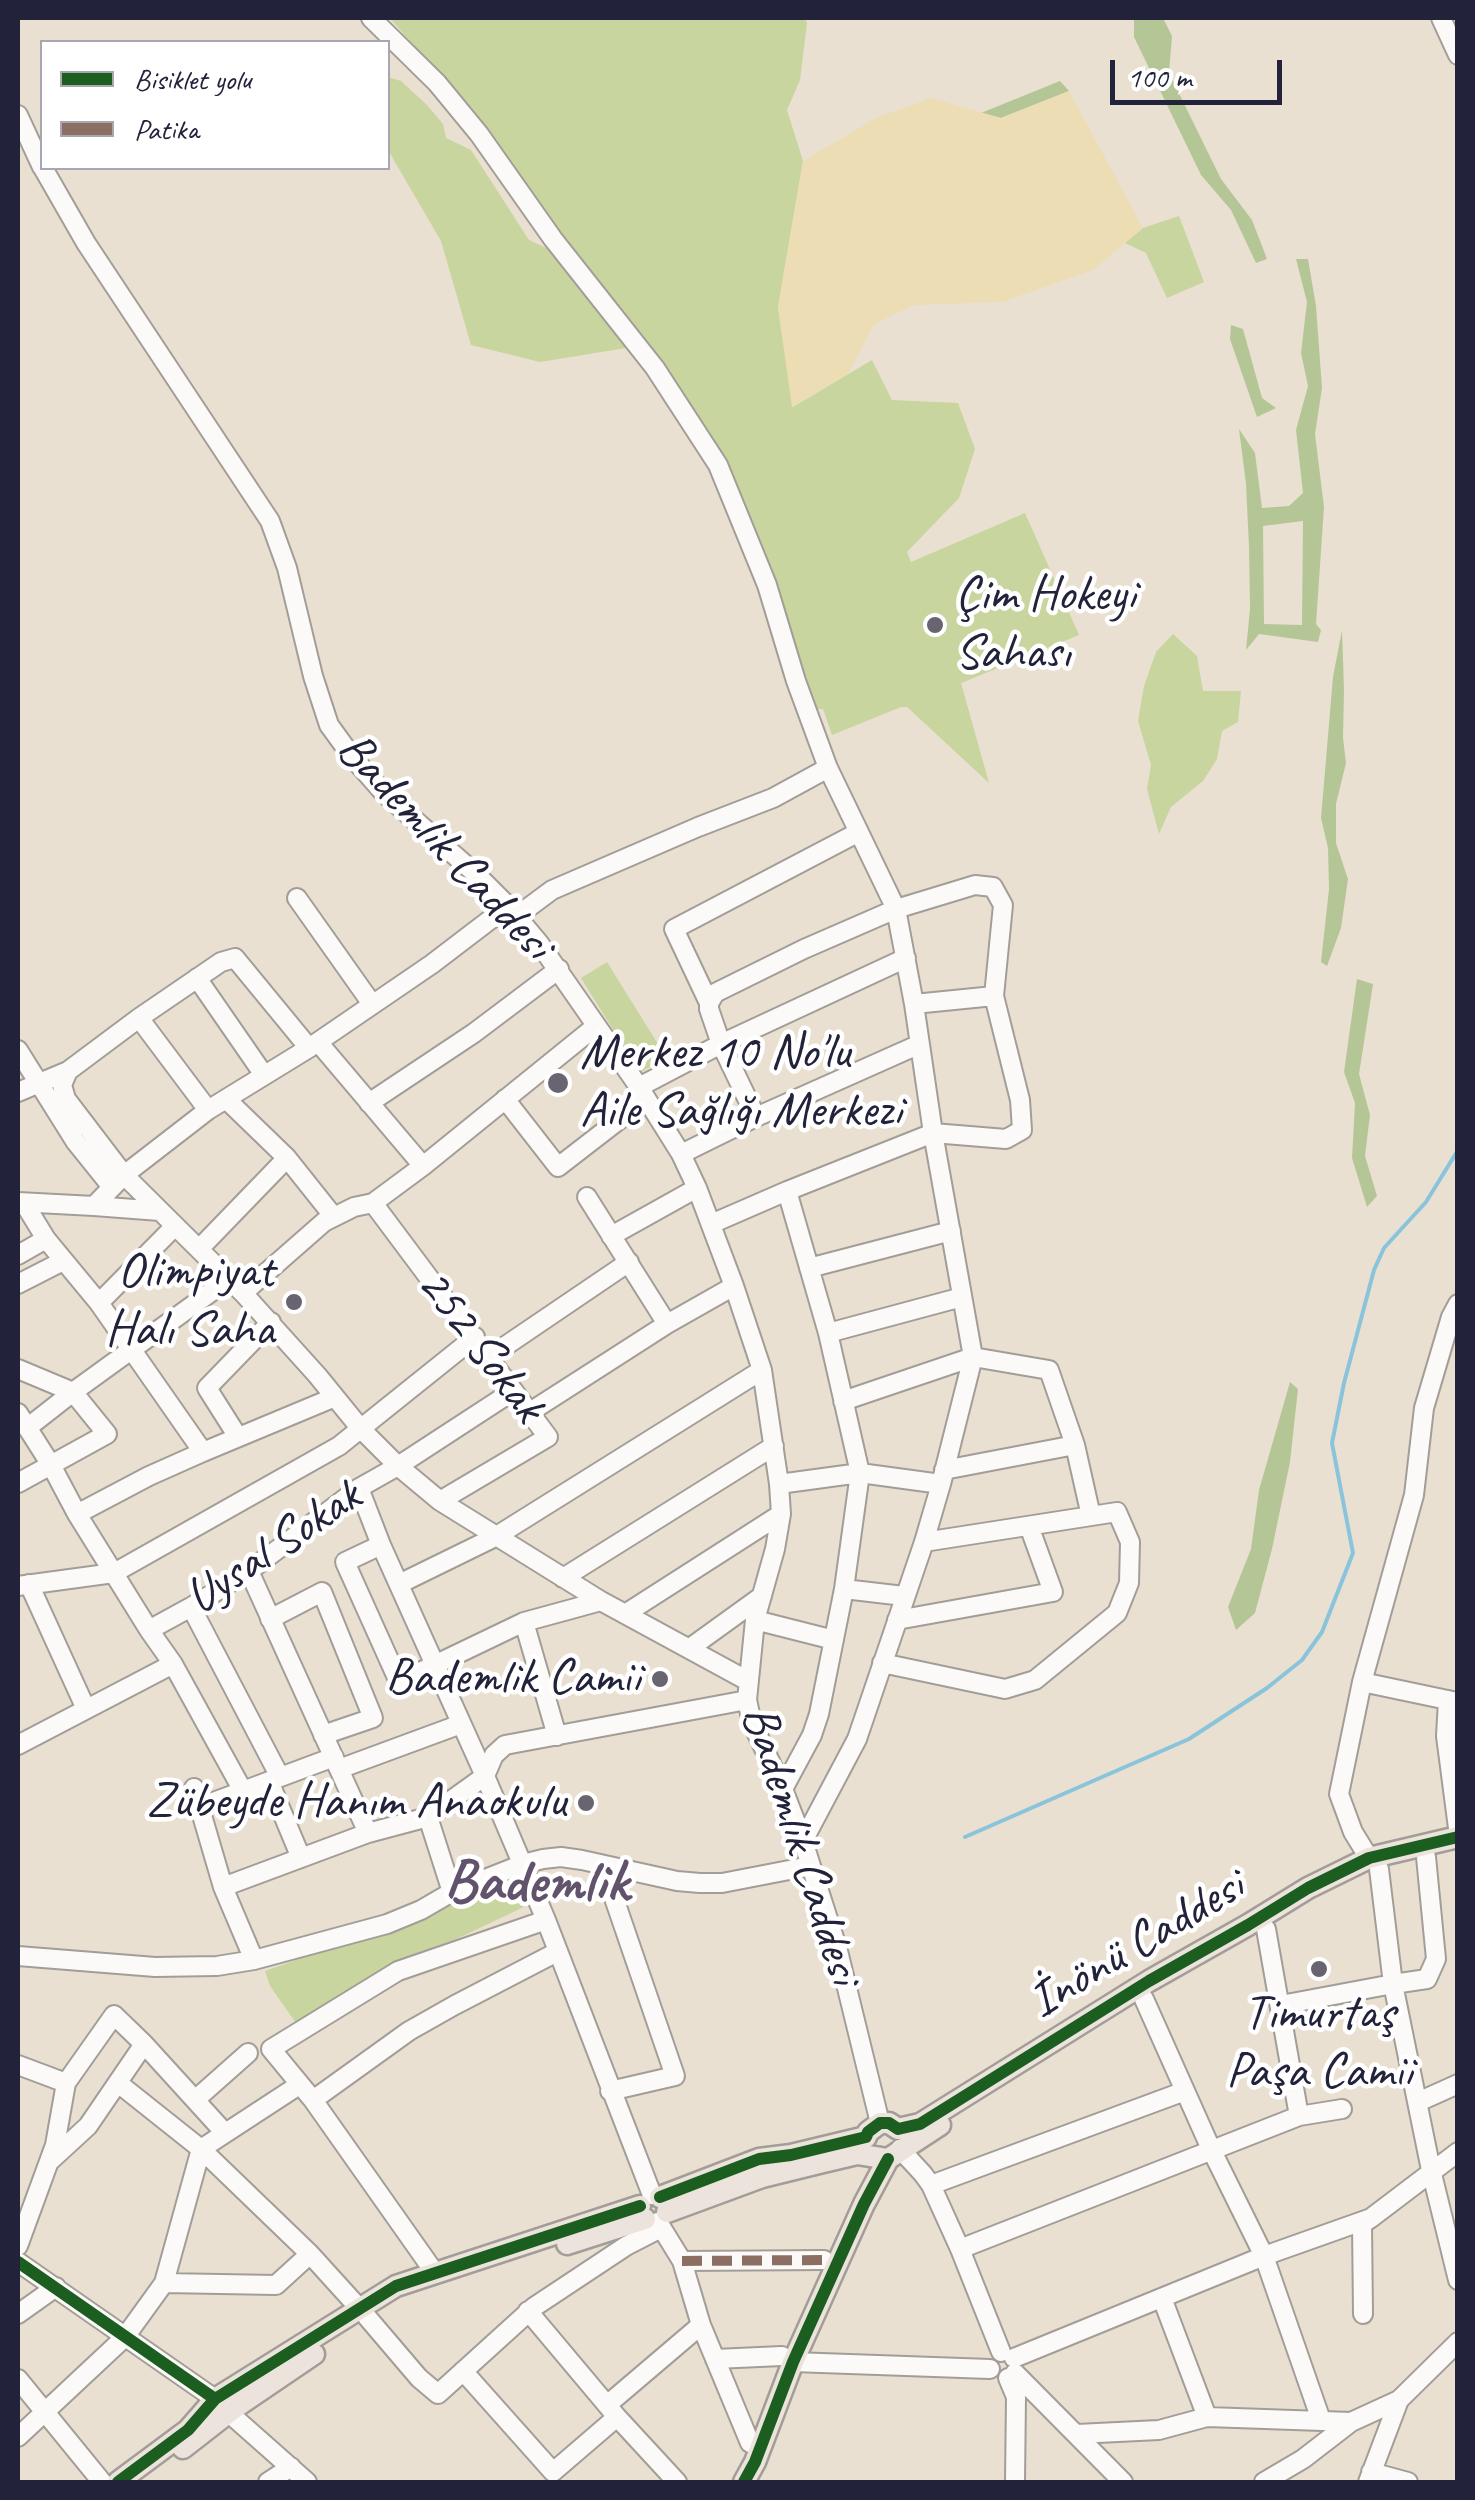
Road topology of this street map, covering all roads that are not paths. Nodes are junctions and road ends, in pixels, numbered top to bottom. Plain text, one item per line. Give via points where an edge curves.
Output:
1 (371, 18) edge
2 (1441, 18) edge
3 (1458, 55) edge
4 (18, 115) edge
5 (40, 161) edge
6 (45, 170) edge
7 (828, 768) junction
8 (859, 832) junction
9 (297, 898) dead end
10 (896, 909) junction
11 (513, 911) junction
12 (906, 958) junction
13 (559, 969) junction
14 (197, 978) junction
15 (994, 996) junction
16 (709, 1003) junction
17 (372, 1004) junction
18 (914, 1004) junction
19 (138, 1018) junction
20 (596, 1026) junction
21 (721, 1044) junction
22 (920, 1044) junction
23 (313, 1045) junction
24 (18, 1050) edge
25 (68, 1071) junction
26 (264, 1076) junction
27 (38, 1084) junction
28 (18, 1092) edge
29 (642, 1093) junction
30 (226, 1099) junction
31 (505, 1099) junction
32 (369, 1103) junction
33 (208, 1110) junction
34 (756, 1117) junction
35 (933, 1133) junction
36 (681, 1154) junction
37 (286, 1158) junction
38 (423, 1166) junction
39 (118, 1181) junction
40 (697, 1188) junction
41 (786, 1191) junction
42 (587, 1197) dead end
43 (21, 1202) edge
44 (373, 1202) junction
45 (94, 1206) junction
46 (160, 1211) junction
47 (334, 1217) junction
48 (711, 1224) junction
49 (175, 1226) junction
50 (951, 1231) junction
51 (610, 1236) junction
52 (46, 1238) junction
53 (199, 1249) junction
54 (18, 1254) edge
55 (63, 1261) junction
56 (629, 1262) junction
57 (809, 1268) junction
58 (229, 1279) junction
59 (18, 1284) edge
60 (734, 1286) junction
61 (243, 1293) junction
62 (962, 1297) junction
63 (99, 1304) junction
64 (1458, 1304) edge
65 (271, 1322) junction
66 (667, 1324) junction
67 (828, 1333) junction
68 (475, 1337) junction
69 (133, 1350) junction
70 (490, 1357) junction
71 (973, 1358) junction
72 (18, 1369) edge
73 (762, 1370) junction
74 (514, 1391) junction
75 (73, 1392) junction
76 (335, 1398) junction
77 (843, 1400) junction
78 (530, 1412) junction
79 (22, 1420) edge
80 (361, 1428) junction
81 (238, 1438) junction
82 (1075, 1445) junction
83 (774, 1446) junction
84 (203, 1452) junction
85 (51, 1465) junction
86 (398, 1466) junction
87 (860, 1473) junction
88 (943, 1477) junction
89 (18, 1483) edge
90 (779, 1484) junction
91 (359, 1488) junction
92 (440, 1501) junction
93 (77, 1514) junction
94 (781, 1514) junction
95 (1091, 1516) junction
96 (1029, 1526) junction
97 (495, 1537) junction
98 (924, 1542) junction
99 (381, 1545) junction
100 (249, 1572) junction
101 (114, 1573) junction
102 (563, 1578) junction
103 (400, 1584) junction
104 (23, 1585) edge
105 (844, 1590) junction
106 (762, 1595) junction
107 (904, 1596) junction
108 (602, 1601) junction
109 (191, 1607) junction
110 (624, 1614) junction
111 (270, 1619) junction
112 (755, 1620) junction
113 (897, 1620) junction
114 (524, 1622) junction
115 (149, 1630) junction
116 (834, 1640) junction
117 (690, 1648) junction
118 (882, 1663) junction
119 (173, 1664) junction
120 (434, 1664) junction
121 (748, 1680) junction
122 (1362, 1682) junction
123 (747, 1700) junction
124 (1452, 1701) edge
125 (86, 1709) junction
126 (461, 1724) junction
127 (324, 1735) junction
128 (557, 1736) junction
129 (18, 1745) edge
130 (336, 1763) junction
131 (485, 1776) junction
132 (274, 1779) junction
133 (194, 1788) dead end
134 (783, 1789) junction
135 (243, 1791) junction
136 (200, 1806) junction
137 (428, 1816) junction
138 (1458, 1828) edge
139 (368, 1833) junction
140 (1458, 1837) edge
141 (803, 1841) junction
142 (1458, 1848) edge
143 (1426, 1857) junction
144 (301, 1858) junction
145 (1374, 1863) junction
146 (522, 1864) junction
147 (603, 1866) junction
148 (810, 1866) junction
149 (223, 1887) junction
150 (452, 1892) junction
151 (546, 1920) junction
152 (1266, 1929) junction
153 (558, 1952) junction
154 (18, 1956) edge
155 (254, 1960) junction
156 (1393, 1984) junction
157 (1144, 1999) junction
158 (1281, 2004) junction
159 (144, 2044) junction
160 (248, 2052) dead end
161 (18, 2066) edge
162 (66, 2083) junction
163 (118, 2083) junction
164 (299, 2084) junction
165 (1458, 2084) edge
166 (610, 2091) junction
167 (1184, 2092) junction
168 (196, 2100) junction
169 (313, 2100) junction
170 (1418, 2102) junction
171 (1342, 2109) dead end
172 (1299, 2116) junction
173 (225, 2134) junction
174 (882, 2141) junction
175 (202, 2149) junction
176 (1211, 2149) junction
177 (1458, 2152) edge
178 (49, 2162) junction
179 (1431, 2170) junction
180 (931, 2185) junction
181 (655, 2211) junction
182 (1371, 2218) junction
183 (18, 2246) edge
184 (960, 2249) junction
185 (310, 2254) junction
186 (1264, 2256) junction
187 (824, 2260) junction
188 (682, 2261) junction
189 (18, 2262) edge
190 (435, 2273) junction
191 (1458, 2280) edge
192 (164, 2283) junction
193 (56, 2287) junction
194 (1162, 2298) junction
195 (364, 2312) junction
196 (528, 2312) junction
197 (18, 2314) edge
198 (1363, 2314) dead end
199 (702, 2325) junction
200 (126, 2337) junction
201 (1458, 2342) edge
202 (715, 2359) junction
203 (787, 2359) junction
204 (1010, 2365) junction
205 (463, 2371) junction
206 (18, 2380) edge
207 (1399, 2400) junction
208 (225, 2404) junction
209 (612, 2411) junction
210 (44, 2414) junction
211 (1207, 2417) junction
212 (1321, 2420) junction
213 (1351, 2422) junction
214 (1077, 2434) junction
215 (18, 2437) edge
216 (606, 2438) dead end
217 (750, 2443) junction
218 (291, 2467) junction
219 (1369, 2477) edge
220 (102, 2482) edge
221 (118, 2482) edge
222 (138, 2482) edge
223 (268, 2482) edge
224 (307, 2482) edge
225 (551, 2482) edge
226 (677, 2482) edge
227 (741, 2482) edge
228 (1015, 2482) edge
229 (1123, 2482) edge
230 (1264, 2482) edge
231 (1408, 2482) edge

1 - 7 street via 479,134 655,368 718,464 767,584
2 - 3 street
4 - 5 street, Bademlik Caddesi
6 - 11 street, Bademlik Caddesi via 86,244 270,521 329,725 384,793
7 - 8 street
7 - 11 street
8 - 10 street
8 - 16 street via 674,928
9 - 17 street
10 - 12 street
10 - 15 street via 975,884 993,887 1004,905
10 - 16 street via 720,989
11 - 13 street, Bademlik Caddesi
11 - 17 street
12 - 18 street
12 - 21 street
13 - 20 street, Bademlik Caddesi
13 - 32 street
14 - 19 street
14 - 23 street via 236,958
14 - 26 street
15 - 18 street
15 - 35 street via 1022,1130 1006,1139
16 - 21 street
17 - 23 street
18 - 22 street
19 - 25 street
19 - 33 street
20 - 29 street, Bademlik Caddesi
20 - 31 street
21 - 29 street
21 - 34 street
22 - 34 street
22 - 35 street
23 - 26 street
23 - 32 street
24 - 27 street
25 - 27 street
25 - 39 street via 66,1099
26 - 30 street
27 - 28 street
27 - 39 street via 75,1141
29 - 31 street via 558,1167
29 - 36 street, Bademlik Caddesi
30 - 33 street
30 - 37 street
31 - 38 street
32 - 38 street
33 - 39 street
34 - 36 street
35 - 41 street
35 - 50 street
36 - 40 street, Bademlik Caddesi
37 - 47 street
37 - 53 street
38 - 44 street
39 - 45 street
39 - 46 street
40 - 48 street, Bademlik Caddesi
40 - 51 street
41 - 48 street
41 - 57 street
42 - 51 street
43 - 45 street
43 - 52 street
44 - 47 street
44 - 68 street, 252 Sokak
45 - 46 street
46 - 49 street
47 - 61 street
48 - 60 street, Bademlik Caddesi
49 - 53 street
49 - 63 street
50 - 57 street
50 - 62 street
51 - 56 street
52 - 54 street
52 - 55 street
53 - 58 street
55 - 59 street
55 - 63 street
56 - 66 street
56 - 70 street
57 - 67 street
58 - 61 street
58 - 69 street
60 - 66 street
60 - 73 street, Bademlik Caddesi
61 - 65 street
62 - 67 street
62 - 71 street
63 - 69 street
64 - 122 street via 1424,1408 1414,1495
65 - 76 street
65 - 81 street via 207,1388
66 - 78 street
67 - 77 street
68 - 70 street, 252 Sokak
68 - 80 street
69 - 75 street
69 - 84 street
70 - 74 street, 252 Sokak
71 - 77 street
71 - 82 street via 1049,1370
71 - 88 street
72 - 75 street
73 - 83 street, Bademlik Caddesi
73 - 97 street
74 - 78 street, 252 Sokak
74 - 86 street, Uysal Sokak
75 - 79 street
75 - 85 street via 107,1434
76 - 80 street
76 - 81 street
77 - 87 street
78 - 92 street, 252 Sokak via 548,1437
79 - 85 street
80 - 86 street
80 - 101 street
81 - 84 street
82 - 88 street
82 - 95 street
83 - 90 street, Bademlik Caddesi
83 - 102 street
84 - 93 street
85 - 89 street
85 - 93 street
86 - 91 street, Uysal Sokak
86 - 92 street
87 - 88 street
87 - 90 street
87 - 105 street
88 - 98 street
90 - 94 street, Bademlik Caddesi
91 - 99 street
91 - 100 street, Uysal Sokak
92 - 97 street
93 - 101 street
94 - 106 street, Bademlik Caddesi
94 - 110 street
95 - 96 street
95 - 118 street via 1117,1512 1130,1542 1130,1582 1118,1613 1035,1680 1004,1689
96 - 98 street
96 - 113 street via 1053,1592
97 - 102 street
97 - 103 street
98 - 107 street
99 - 103 street
99 - 120 street via 345,1562 398,1682
100 - 109 street, Uysal Sokak
100 - 111 street
101 - 104 street
101 - 115 street
102 - 108 street
103 - 120 street
104 - 125 street
105 - 107 street
105 - 116 street
106 - 112 street, Bademlik Caddesi
106 - 117 street
107 - 113 street
108 - 110 street
108 - 114 street
109 - 115 street, Uysal Sokak
109 - 132 street
110 - 117 street
111 - 127 street
111 - 127 street via 322,1592 374,1718
112 - 116 street
112 - 121 street, Bademlik Caddesi
113 - 118 street
114 - 120 street
114 - 128 street
115 - 119 street
116 - 134 street via 812,1735
117 - 121 street
118 - 141 street via 856,1739
119 - 125 street
119 - 135 street
120 - 126 street
121 - 123 street, Bademlik Caddesi
122 - 124 street
122 - 145 street via 1339,1794
123 - 128 street
123 - 134 street, Bademlik Caddesi
124 - 138 street via 1446,1736
125 - 129 street
126 - 130 street
126 - 131 street
127 - 130 street
128 - 131 street via 505,1745
130 - 132 street
130 - 139 street
131 - 137 street
131 - 146 street
132 - 135 street
132 - 144 street
133 - 136 street
134 - 141 street, Bademlik Caddesi
135 - 136 street
136 - 149 street
137 - 139 street
137 - 150 street
139 - 144 street
140 - 145 main road, İnönü Caddesi
141 - 148 street, Bademlik Caddesi
142 - 143 main road, İnönü Caddesi
143 - 145 main road, İnönü Caddesi
143 - 156 street via 1436,1959 1427,1979
144 - 149 street
145 - 152 main road, İnönü Caddesi
145 - 156 street
145 - 174 main road, İnönü Caddesi via 1308,1888
146 - 147 street via 561,1857
146 - 150 street
146 - 151 street
147 - 148 street via 700,1883
147 - 166 street via 675,2076
148 - 174 street, Bademlik Caddesi via 837,1948
149 - 155 street
150 - 155 street via 387,1924
151 - 153 street
151 - 164 street via 398,1971 271,2048
152 - 157 main road, İnönü Caddesi
152 - 158 street
153 - 166 street
153 - 169 street via 433,2017
154 - 155 street via 155,1967
156 - 158 street
156 - 170 street
157 - 167 street
157 - 174 main road, İnönü Caddesi
158 - 172 street
159 - 162 street via 114,2015
159 - 163 street
159 - 168 street
160 - 168 street
161 - 162 street
162 - 178 street
163 - 175 street
163 - 178 street via 88,2126
164 - 169 street
164 - 173 street
165 - 170 street
166 - 181 street
167 - 176 street
167 - 180 street
168 - 173 street
169 - 190 street
170 - 179 street
171 - 172 street
172 - 176 street
173 - 175 street
174 - 180 street
174 - 181 main road
174 - 187 main road
174 - 203 main road via 864,2204
175 - 185 street
175 - 192 street
176 - 184 street
176 - 186 street
177 - 179 street
178 - 183 street
179 - 182 street
179 - 191 street
180 - 184 street
181 - 188 street
181 - 190 main road
181 - 195 main road
181 - 196 street via 626,2246
182 - 186 street
182 - 198 street via 1362,2224
184 - 204 street
185 - 192 street via 276,2285
185 - 195 street
186 - 194 street
186 - 212 street
187 - 188 street
187 - 203 main road
188 - 199 street
189 - 193 street
190 - 195 main road via 396,2286
192 - 200 street
193 - 197 street
193 - 200 street
194 - 204 street
194 - 211 street
195 - 205 street via 438,2394
195 - 208 main road
196 - 205 street
196 - 209 street
199 - 202 street
199 - 209 street
200 - 208 street
200 - 210 street
201 - 207 street
202 - 203 street
202 - 217 street
203 - 204 street via 990,2369 999,2378
203 - 217 main road
203 - 227 main road via 755,2462
204 - 214 street
204 - 228 street
205 - 209 street via 553,2472
206 - 210 street
207 - 213 street
207 - 219 street
208 - 218 street
208 - 221 main road
208 - 222 main road
209 - 226 street
210 - 215 street
210 - 220 street
211 - 212 street
211 - 214 street via 1159,2430
212 - 213 street
213 - 230 street
214 - 229 street
216 - 225 street
217 - 227 main road
218 - 223 street
218 - 224 street
219 - 231 street

